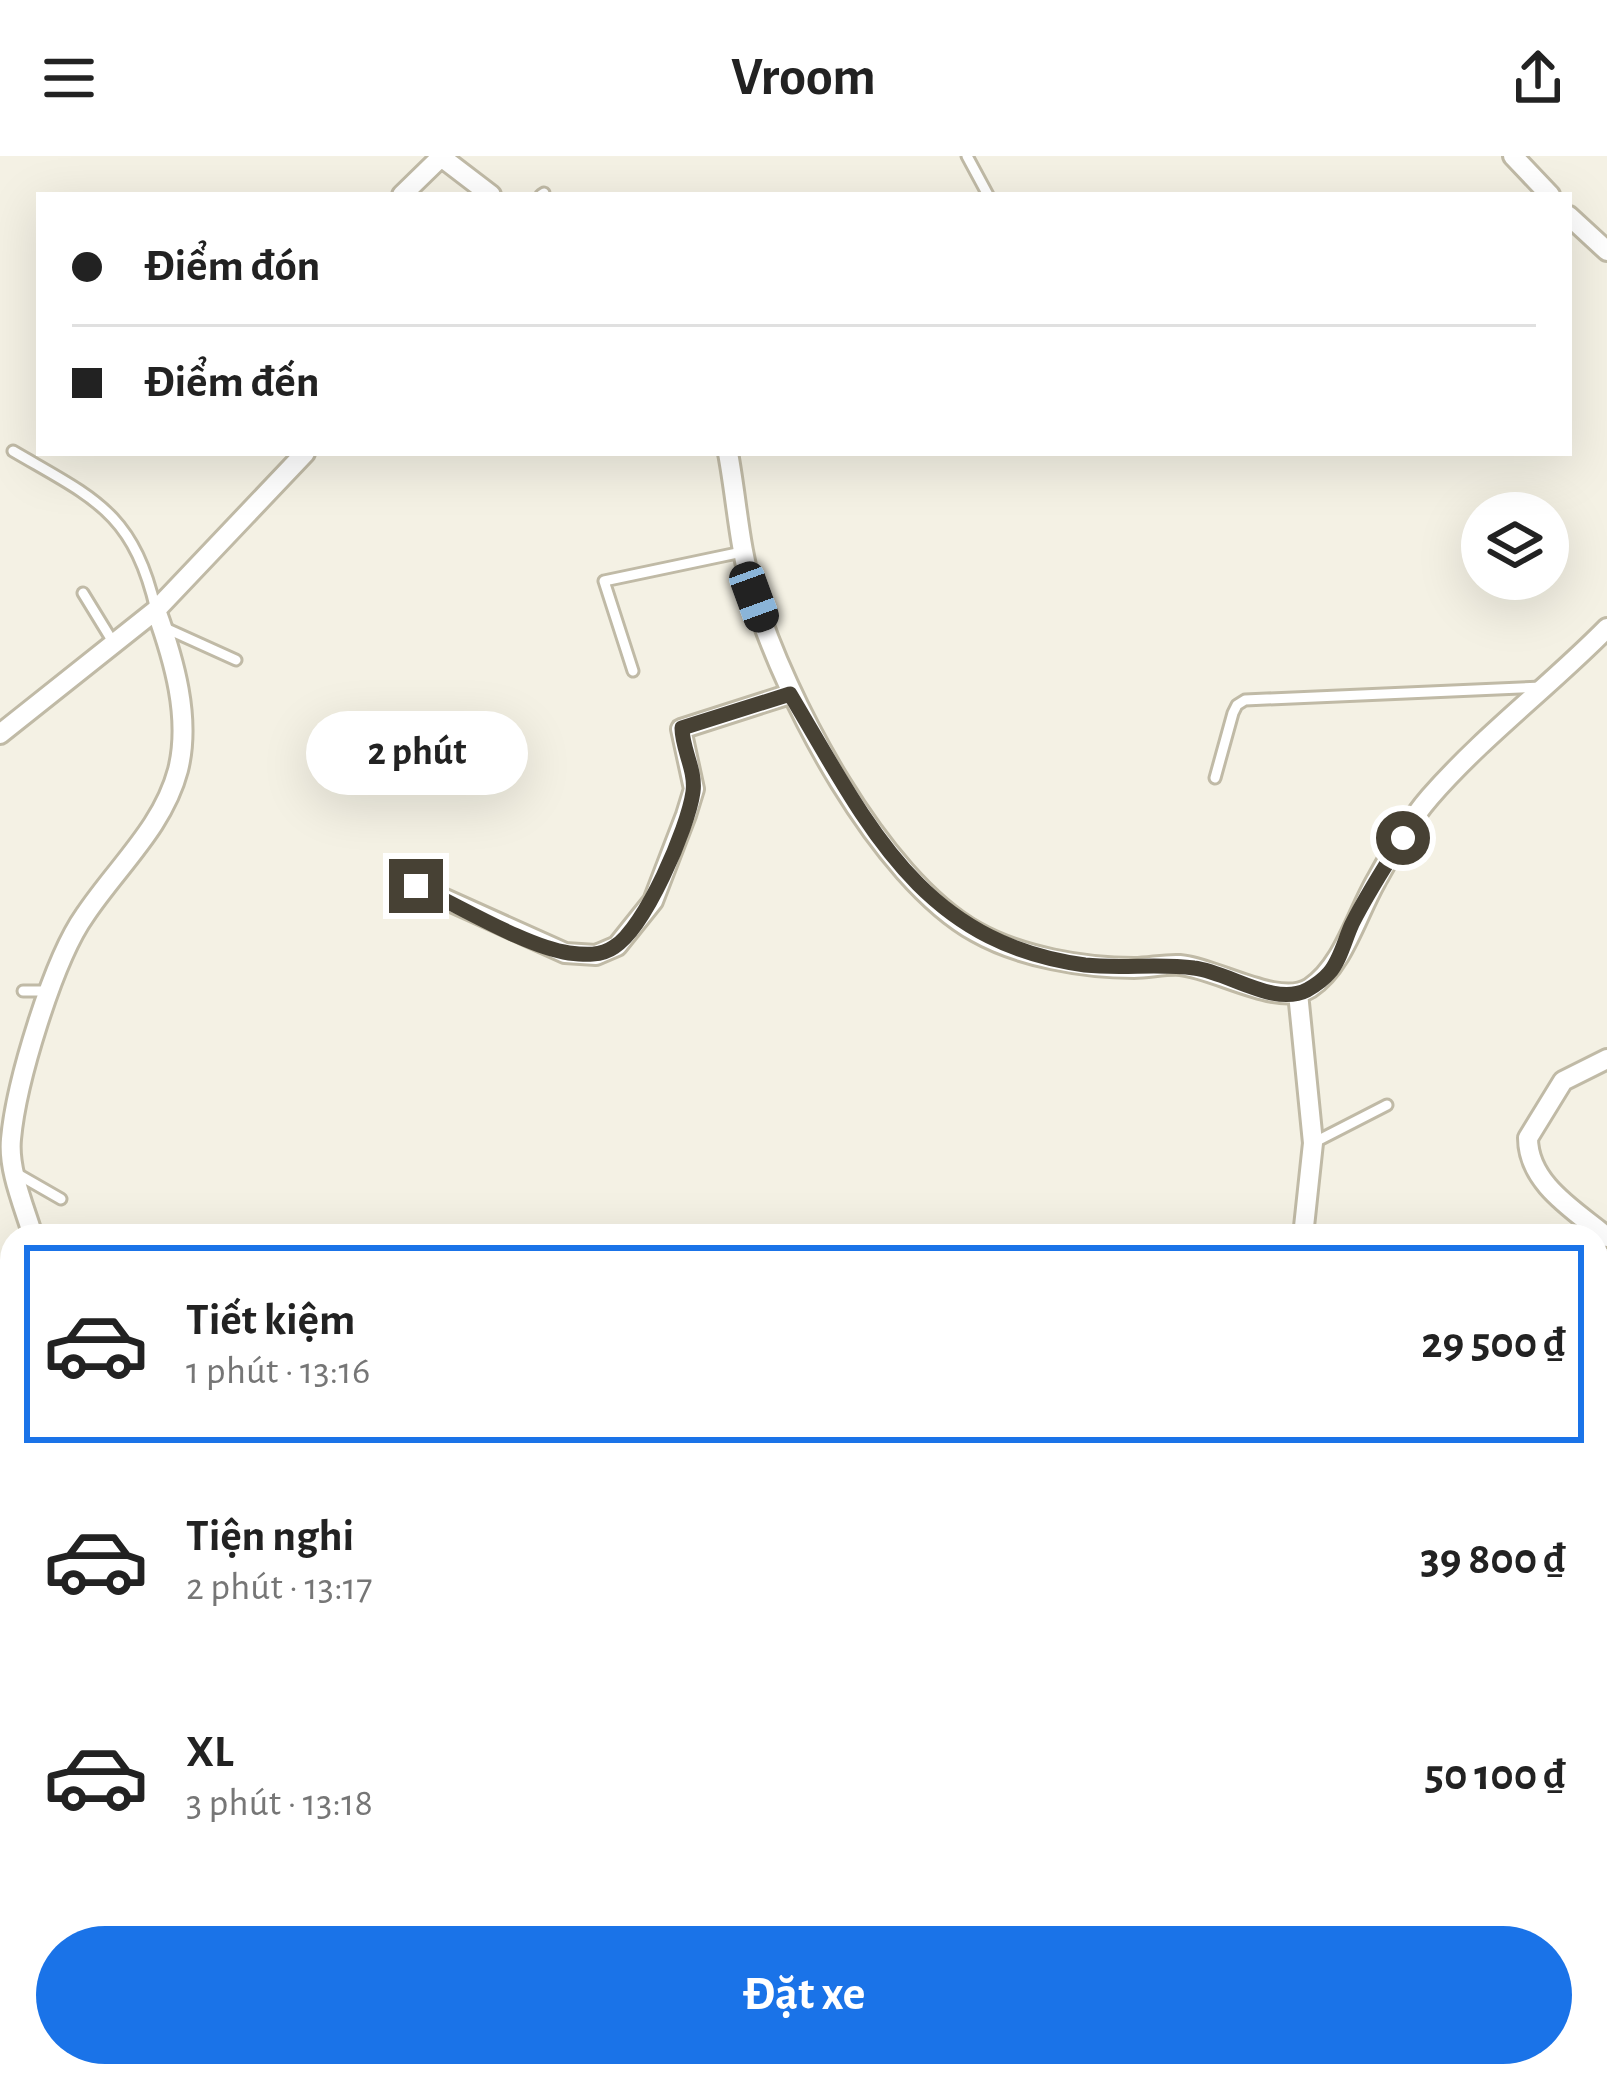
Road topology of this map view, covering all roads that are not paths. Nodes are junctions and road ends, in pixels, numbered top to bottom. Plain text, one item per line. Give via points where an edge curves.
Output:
1 (967, 156) edge
2 (1513, 156) edge
3 (445, 157) edge
4 (405, 192) edge
5 (487, 192) edge
6 (986, 192) edge
7 (1547, 192) edge
8 (1572, 219) edge
9 (1607, 251) edge
10 (13, 451) dead end
11 (302, 456) edge
12 (728, 456) edge
13 (742, 552) junction
14 (83, 592) dead end
15 (159, 618) junction
16 (1607, 628) edge
17 (113, 642) junction
18 (236, 660) dead end
19 (633, 671) dead end
20 (1547, 686) junction
21 (790, 694) junction
22 (0, 734) edge
23 (1214, 778) dead end
24 (416, 886) dead end
25 (22, 991) dead end
26 (49, 991) junction
27 (1298, 993) junction
28 (1607, 1059) edge
29 (1387, 1105) dead end
30 (1313, 1143) junction
31 (14, 1172) junction
32 (61, 1199) dead end
33 (29, 1224) edge
34 (1304, 1224) edge
35 (1591, 1224) edge

1 - 6 lane
2 - 7 street
3 - 4 street
3 - 5 street
8 - 9 street
10 - 15 lane via 112,513 148,575
11 - 15 street
12 - 13 street
13 - 19 lane via 604,580
13 - 21 street
14 - 17 lane
15 - 17 street
15 - 18 lane
15 - 26 street via 184,714 178,768 165,808 84,916
16 - 20 street
17 - 22 street
20 - 23 lane via 1245,700 1233,713
20 - 27 street via 1426,801 1331,971
21 - 24 street via 682,728 694,789 653,901 617,946 596,955 565,953
21 - 27 street via 898,864 975,932 1084,964 1193,967 1277,994
25 - 26 lane
26 - 31 street via 10,1141
27 - 30 street
28 - 35 street via 1564,1082 1528,1138 1549,1189
29 - 30 lane
30 - 34 street
31 - 32 lane
31 - 33 street

